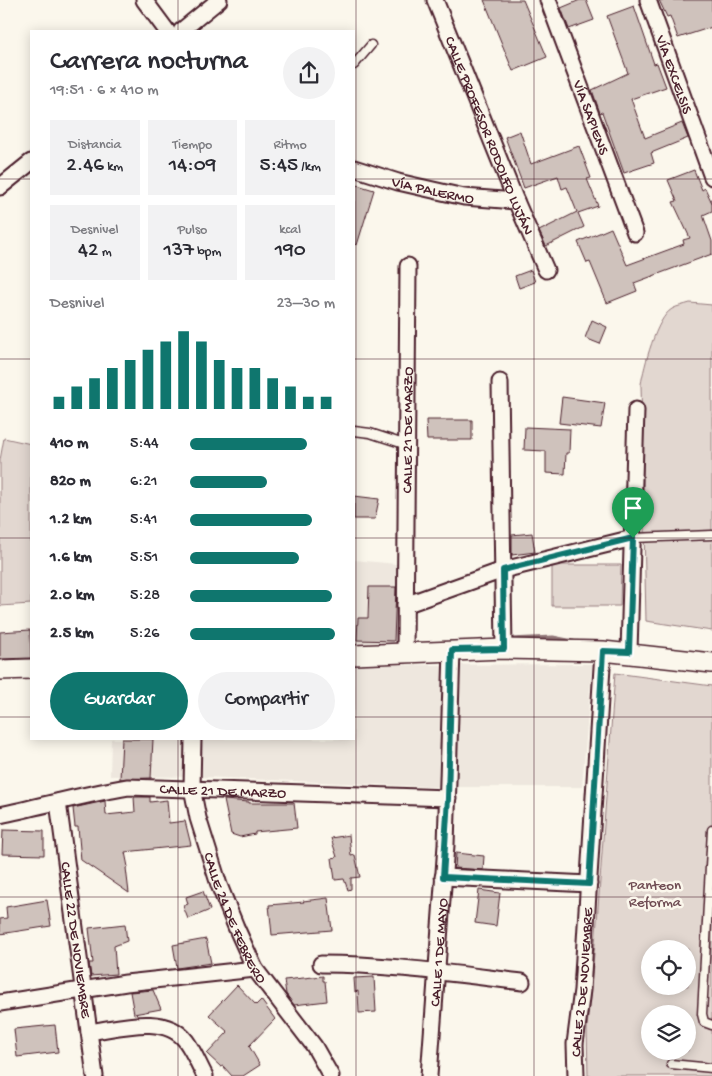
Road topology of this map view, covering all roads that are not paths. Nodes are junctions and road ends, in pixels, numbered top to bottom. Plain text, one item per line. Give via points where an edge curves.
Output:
1 (144, 0) edge
2 (219, 0) edge
3 (435, 0) edge
4 (548, 0) edge
5 (648, 0) edge
6 (165, 30) edge
7 (182, 30) edge
8 (371, 45) dead end
9 (355, 64) edge
10 (30, 163) edge
11 (355, 168) edge
12 (712, 177) edge
13 (0, 187) edge
14 (516, 201) junction
15 (635, 233) dead end
16 (408, 266) dead end
17 (546, 270) dead end
18 (500, 382) dead end
19 (636, 410) dead end
20 (355, 431) edge
21 (406, 445) junction
22 (712, 535) edge
23 (633, 538) junction
24 (503, 570) junction
25 (405, 605) junction
26 (504, 649) junction
27 (452, 650) junction
28 (603, 651) junction
29 (405, 652) junction
30 (629, 652) junction
31 (355, 655) edge
32 (712, 663) edge
33 (30, 669) edge
34 (0, 670) edge
35 (193, 740) edge
36 (192, 788) junction
37 (448, 798) junction
38 (58, 802) junction
39 (0, 814) edge
40 (712, 830) edge
41 (443, 877) junction
42 (589, 884) junction
43 (321, 964) dead end
44 (256, 969) junction
45 (436, 971) junction
46 (522, 982) dead end
47 (83, 990) junction
48 (0, 1003) edge
49 (710, 1024) edge
50 (89, 1032) junction
51 (671, 1064) dead end
52 (712, 1068) edge
53 (95, 1076) edge
54 (205, 1076) edge
55 (331, 1076) edge
56 (428, 1076) edge
57 (576, 1076) edge

1 - 6 street
2 - 7 street
3 - 14 street, CALLE PROFESOR RODOLFO LUJÁN
4 - 15 street, VÍA SAPIENS
5 - 12 street, VÍA EXCELSIS
8 - 9 lane
10 - 13 street
11 - 14 street, VÍA PALERMO via 464,197
14 - 17 street, CALLE PROFESOR RODOLFO LUJÁN
16 - 21 street, CALLE 21 DE MARZO
18 - 24 street
19 - 23 street
20 - 21 lane
21 - 25 street, CALLE 21 DE MARZO
22 - 23 lane
23 - 24 street
23 - 30 street
24 - 25 street
24 - 26 street
25 - 29 street, CALLE 21 DE MARZO
26 - 27 street
26 - 28 street
27 - 29 street
27 - 37 street, CALLE 1 DE MAYO
28 - 30 street
28 - 42 street, CALLE 2 DE NOVIEMBRE
29 - 31 street
30 - 32 street
33 - 34 street
35 - 36 street, CALLE 24 DE FEBRERO
36 - 37 street, CALLE 21 DE MARZO
36 - 38 street, CALLE 21 DE MARZO via 128,787
36 - 44 street, CALLE 24 DE FEBRERO via 198,818 220,885
37 - 41 street, CALLE 1 DE MAYO
38 - 39 street, CALLE 21 DE MARZO
38 - 47 street, CALLE 22 DE NOVIEMBRE
40 - 49 lane via 702,1014 704,1022
41 - 42 street
41 - 45 street, CALLE 1 DE MAYO
42 - 57 street, CALLE 2 DE NOVIEMBRE via 575,1044
43 - 45 street
44 - 47 street
44 - 55 street, CALLE 24 DE FEBRERO via 314,1046
45 - 46 street
45 - 56 street, CALLE 1 DE MAYO
47 - 48 street
47 - 50 street, CALLE 22 DE NOVIEMBRE
50 - 53 street, CALLE 22 DE NOVIEMBRE
50 - 54 street via 134,1025 165,1026 186,1041
51 - 52 lane

